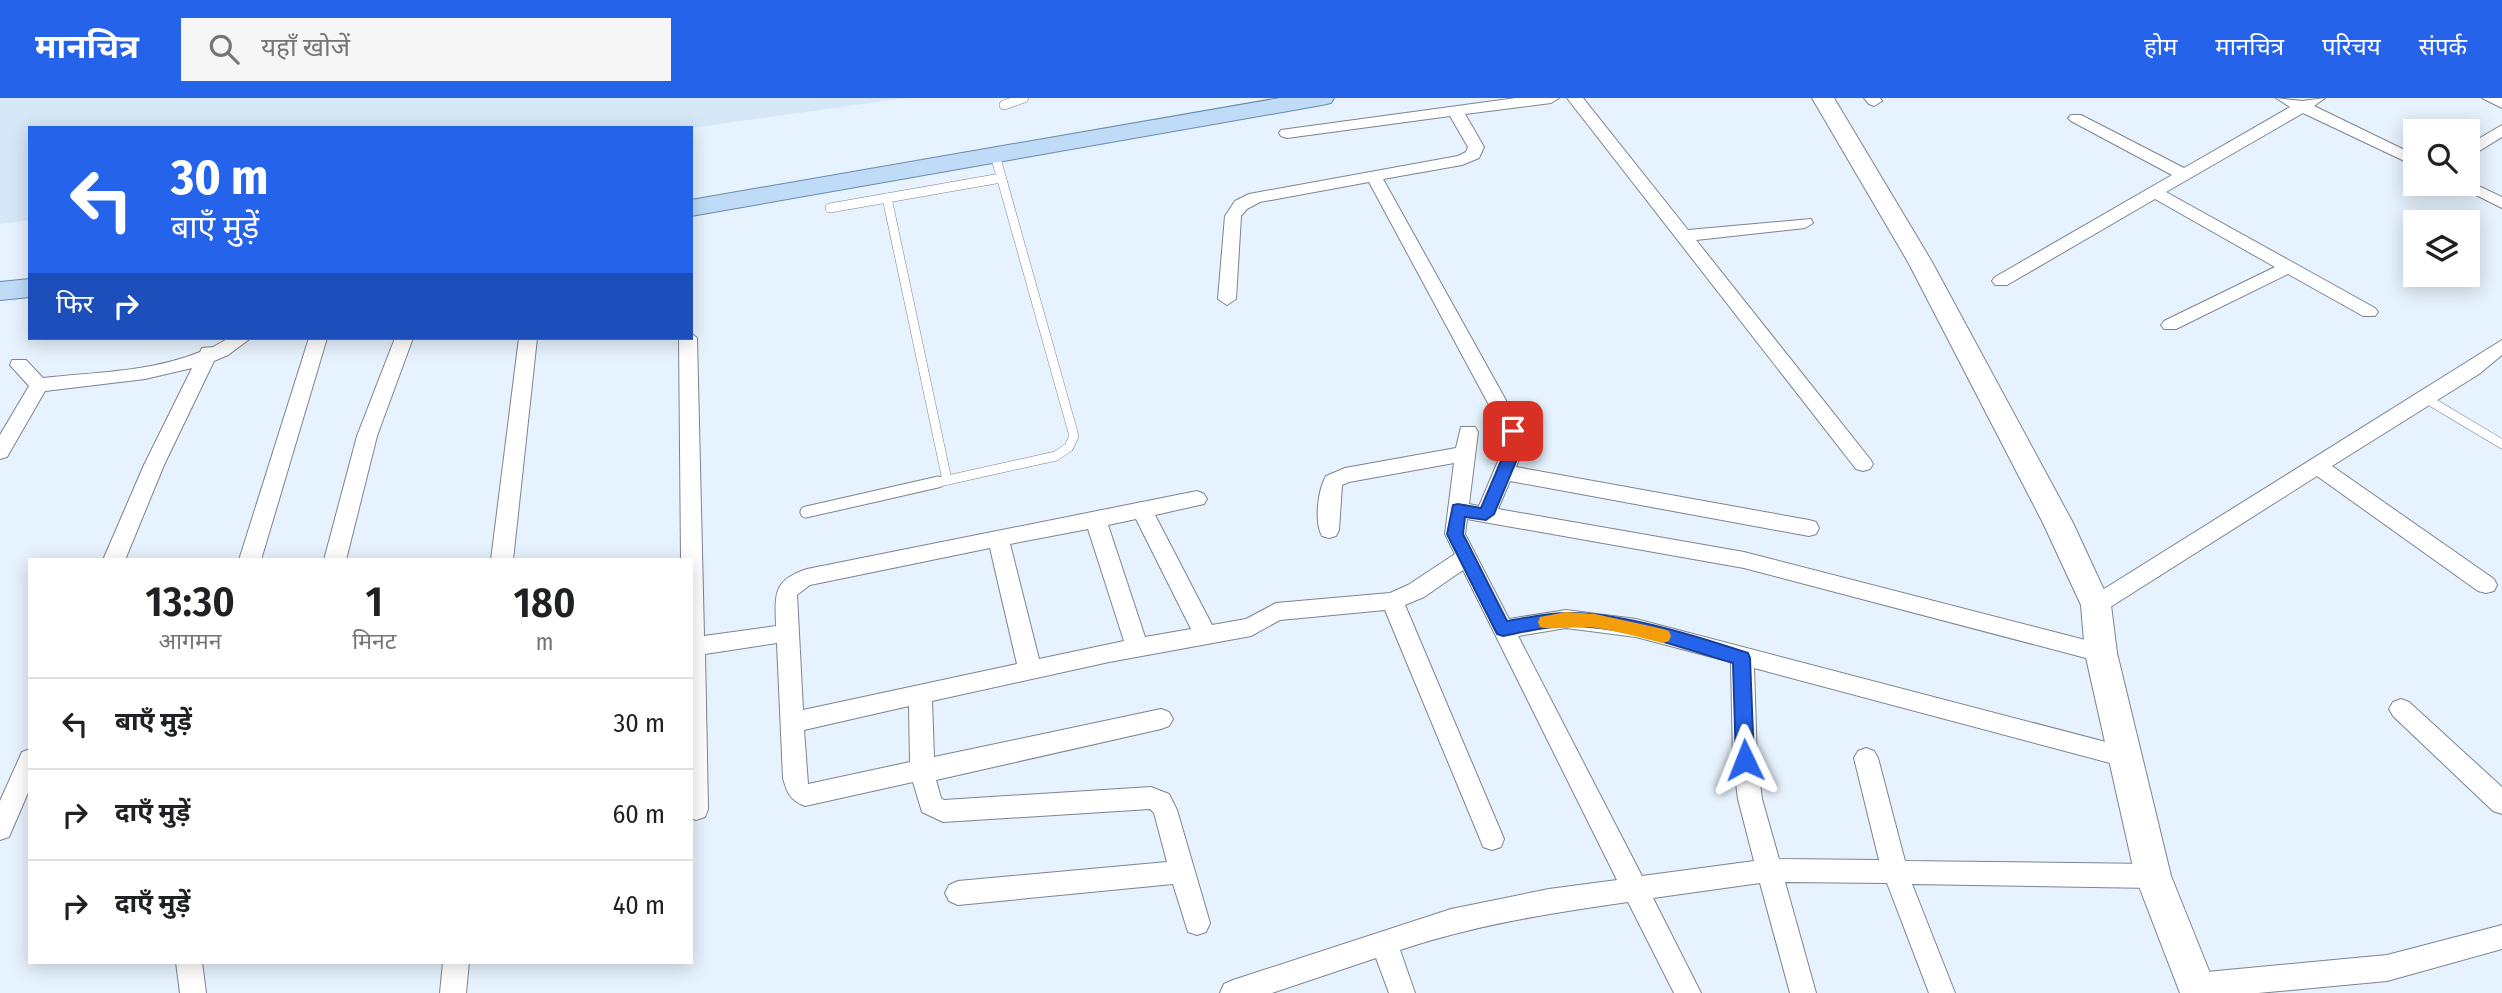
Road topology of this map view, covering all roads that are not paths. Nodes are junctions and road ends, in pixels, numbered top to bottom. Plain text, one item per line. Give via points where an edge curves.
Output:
1 (1024, 98) edge
2 (1322, 98) edge
3 (1552, 98) edge
4 (1575, 98) edge
5 (1823, 98) edge
6 (2284, 98) edge
7 (2316, 98) edge
8 (2490, 98) edge
9 (2502, 103) edge
10 (1004, 105) dead end
11 (2301, 106) junction
12 (1455, 111) junction
13 (2076, 118) dead end
14 (2502, 130) edge
15 (1287, 133) dead end
16 (2480, 144) edge
17 (2403, 155) edge
18 (998, 167) junction
19 (2184, 174) junction
20 (1374, 177) junction
21 (2154, 192) junction
22 (2480, 193) edge
23 (887, 198) junction
24 (2502, 203) edge
25 (693, 208) edge
26 (830, 208) dead end
27 (1805, 223) dead end
28 (1683, 236) junction
29 (2288, 267) junction
30 (28, 274) edge
31 (0, 277) edge
32 (2001, 281) dead end
33 (28, 288) edge
34 (0, 291) edge
35 (1227, 299) dead end
36 (2369, 312) dead end
37 (2170, 325) dead end
38 (215, 340) edge
39 (239, 340) edge
40 (317, 340) edge
41 (403, 340) edge
42 (528, 340) edge
43 (688, 340) edge
44 (2502, 346) edge
45 (206, 359) junction
46 (19, 365) dead end
47 (39, 385) junction
48 (2426, 398) junction
49 (2502, 443) edge
50 (0, 453) edge
51 (1863, 464) dead end
52 (2317, 466) junction
53 (1503, 472) junction
54 (947, 480) junction
55 (1197, 499) dead end
56 (1142, 510) junction
57 (1458, 510) junction
58 (806, 512) dead end
59 (1486, 514) junction
60 (1096, 520) junction
61 (1809, 527) dead end
62 (1329, 530) dead end
63 (998, 540) junction
64 (1466, 557) junction
65 (115, 558) edge
66 (251, 558) edge
67 (336, 558) edge
68 (502, 558) edge
69 (692, 558) edge
70 (2486, 585) dead end
71 (693, 595) edge
72 (1392, 601) junction
73 (2096, 605) junction
74 (1503, 629) junction
75 (788, 633) junction
76 (1206, 636) junction
77 (694, 646) junction
78 (1137, 648) junction
79 (2101, 653) junction
80 (1742, 658) junction
81 (1030, 670) junction
82 (920, 694) junction
83 (2401, 709) dead end
84 (1161, 719) dead end
85 (794, 722) junction
86 (2125, 757) junction
87 (1866, 758) dead end
88 (28, 764) edge
89 (924, 768) junction
90 (2502, 803) edge
91 (696, 809) dead end
92 (0, 830) edge
93 (1492, 839) dead end
94 (1769, 870) junction
95 (1182, 872) junction
96 (1895, 872) junction
97 (2153, 876) junction
98 (1637, 890) junction
99 (958, 892) dead end
100 (1197, 923) dead end
101 (2502, 937) edge
102 (1384, 943) junction
103 (189, 964) edge
104 (456, 964) edge
105 (2198, 989) edge
106 (193, 993) edge
107 (453, 993) edge
108 (1233, 993) edge
109 (1402, 993) edge
110 (1688, 993) edge
111 (1803, 993) edge
112 (1942, 993) edge

1 - 10 lane
2 - 18 main road
3 - 12 street
4 - 28 street
5 - 73 main road via 1927,274
6 - 11 street
7 - 11 street
8 - 9 street
11 - 17 street
11 - 19 street
12 - 15 street
12 - 20 street via 1476,147 1474,155
13 - 19 street
14 - 16 street
18 - 23 lane
18 - 25 main road
18 - 54 lane via 1074,436 1069,447 1056,456
19 - 21 street
20 - 35 street via 1255,198 1241,205 1233,216
20 - 53 street via 1513,431 1514,447
21 - 29 street
21 - 32 street
22 - 24 street
23 - 26 lane
23 - 54 lane
27 - 28 street
28 - 51 street
29 - 36 street
29 - 37 street
30 - 31 main road
33 - 34 main road
38 - 45 street
39 - 45 street
40 - 66 street
41 - 67 street via 367,436
42 - 68 street
43 - 69 street
44 - 48 street
45 - 47 street
45 - 65 street
46 - 47 street
47 - 50 street
48 - 49 lane
48 - 52 street
52 - 70 street
52 - 73 street
53 - 59 street
53 - 61 street
54 - 58 lane
55 - 56 street
56 - 60 street
56 - 76 street
57 - 59 street
57 - 62 street via 1467,443 1333,481
57 - 64 street via 1455,534
59 - 79 street via 1744,560
60 - 63 street
60 - 78 street
63 - 75 street via 796,582 786,595
63 - 81 street
64 - 72 street via 1416,591
64 - 74 street
71 - 77 street
72 - 76 street via 1276,612 1251,627
72 - 93 street
73 - 79 main road
74 - 80 street via 1566,619 1595,621
74 - 98 street
75 - 77 street
75 - 85 street
76 - 78 street
77 - 91 street
78 - 81 street
79 - 86 main road
80 - 86 street
80 - 94 street via 1750,799
81 - 82 street
82 - 85 street
82 - 89 street
83 - 90 street
84 - 89 street
85 - 89 street via 795,778 798,790 805,794
86 - 97 main road
87 - 96 street
88 - 92 street
89 - 95 street via 929,801 943,811 1151,798 1165,810
94 - 96 street
94 - 98 street
94 - 111 street
95 - 99 street
95 - 100 street
96 - 97 street
96 - 112 street
97 - 105 main road
98 - 102 street via 1451,921
98 - 110 street
101 - 105 street via 2387,968
102 - 108 street
102 - 109 street
103 - 106 street
104 - 107 street

